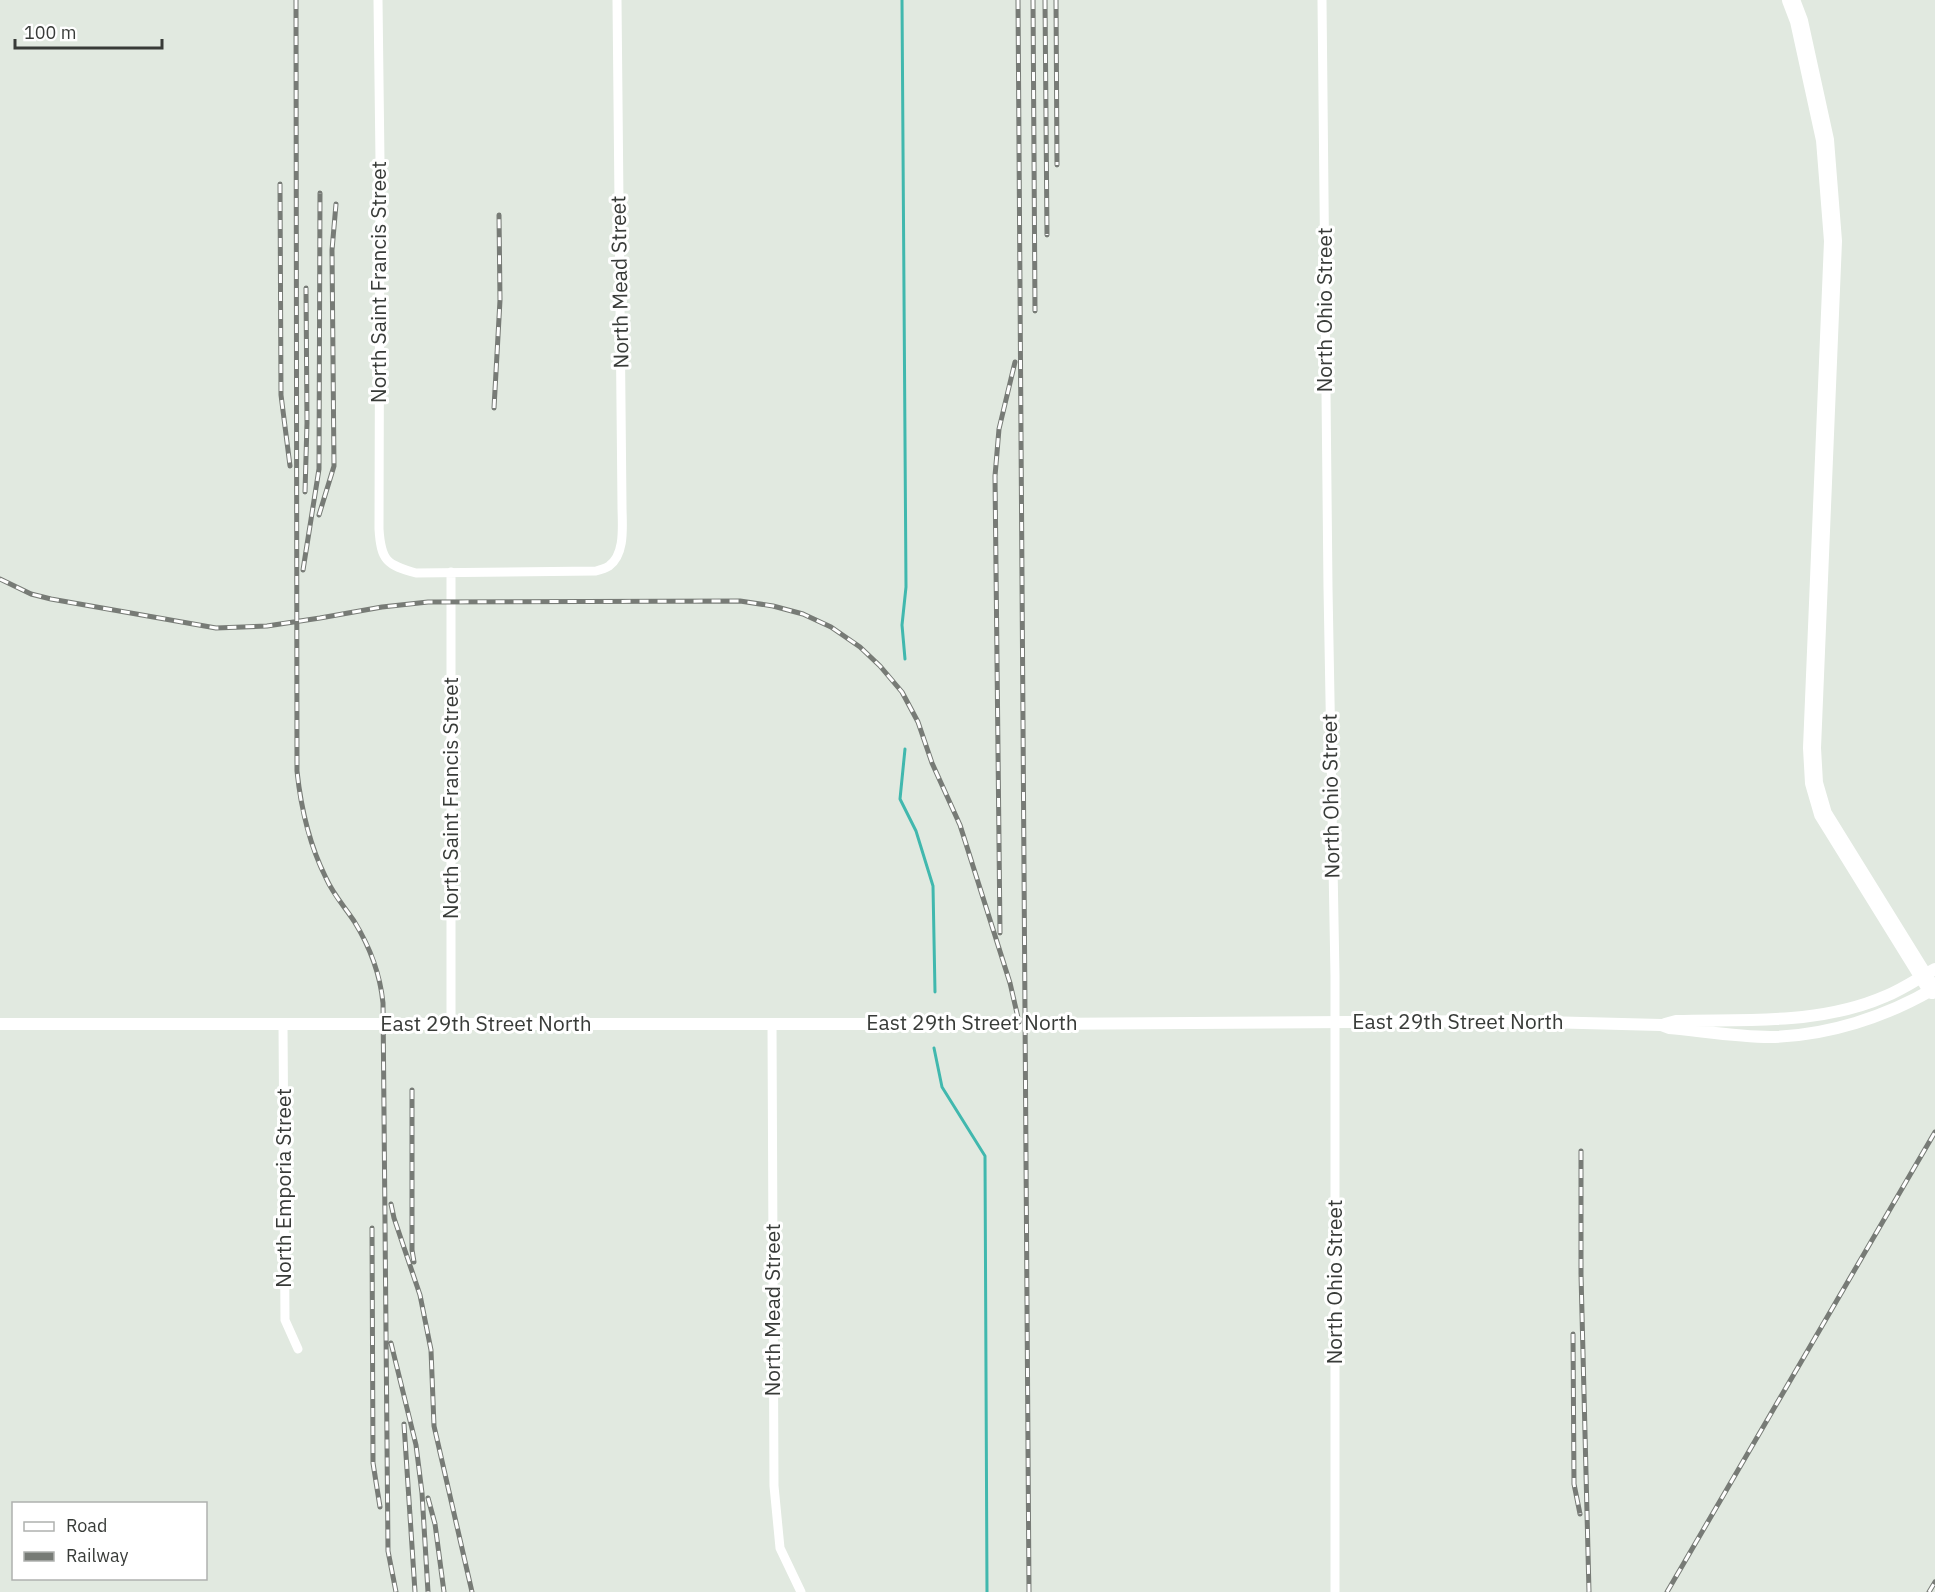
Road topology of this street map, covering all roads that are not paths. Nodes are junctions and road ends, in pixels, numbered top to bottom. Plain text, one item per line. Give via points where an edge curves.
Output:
1 (378, 0) edge
2 (617, 0) edge
3 (1322, 0) edge
4 (1791, 0) edge
5 (451, 572) junction
6 (1931, 981) edge
7 (1335, 1022) junction
8 (772, 1023) junction
9 (0, 1024) edge
10 (283, 1024) junction
11 (451, 1024) junction
12 (1661, 1025) junction
13 (298, 1349) dead end
14 (801, 1592) edge
15 (1335, 1592) edge

1 - 5 street, North Saint Francis Street via 380,546 395,567 416,573
2 - 5 street, North Mead Street via 622,506 618,556 609,566 596,571
3 - 7 street, North Ohio Street
4 - 6 highway via 1825,140 1833,241 1812,748 1814,783 1823,814
5 - 11 street, North Saint Francis Street
6 - 12 street via 1831,1014 1780,1020 1676,1021
6 - 12 street, East 29th Street North via 1868,1020 1790,1036 1735,1035
7 - 8 street, East 29th Street North
7 - 12 street, East 29th Street North
7 - 15 street, North Ohio Street
8 - 11 street, East 29th Street North
8 - 14 street, North Mead Street via 774,1486 780,1548
9 - 10 street, East 29th Street North
10 - 11 street, East 29th Street North
10 - 13 street, North Emporia Street via 285,1320

